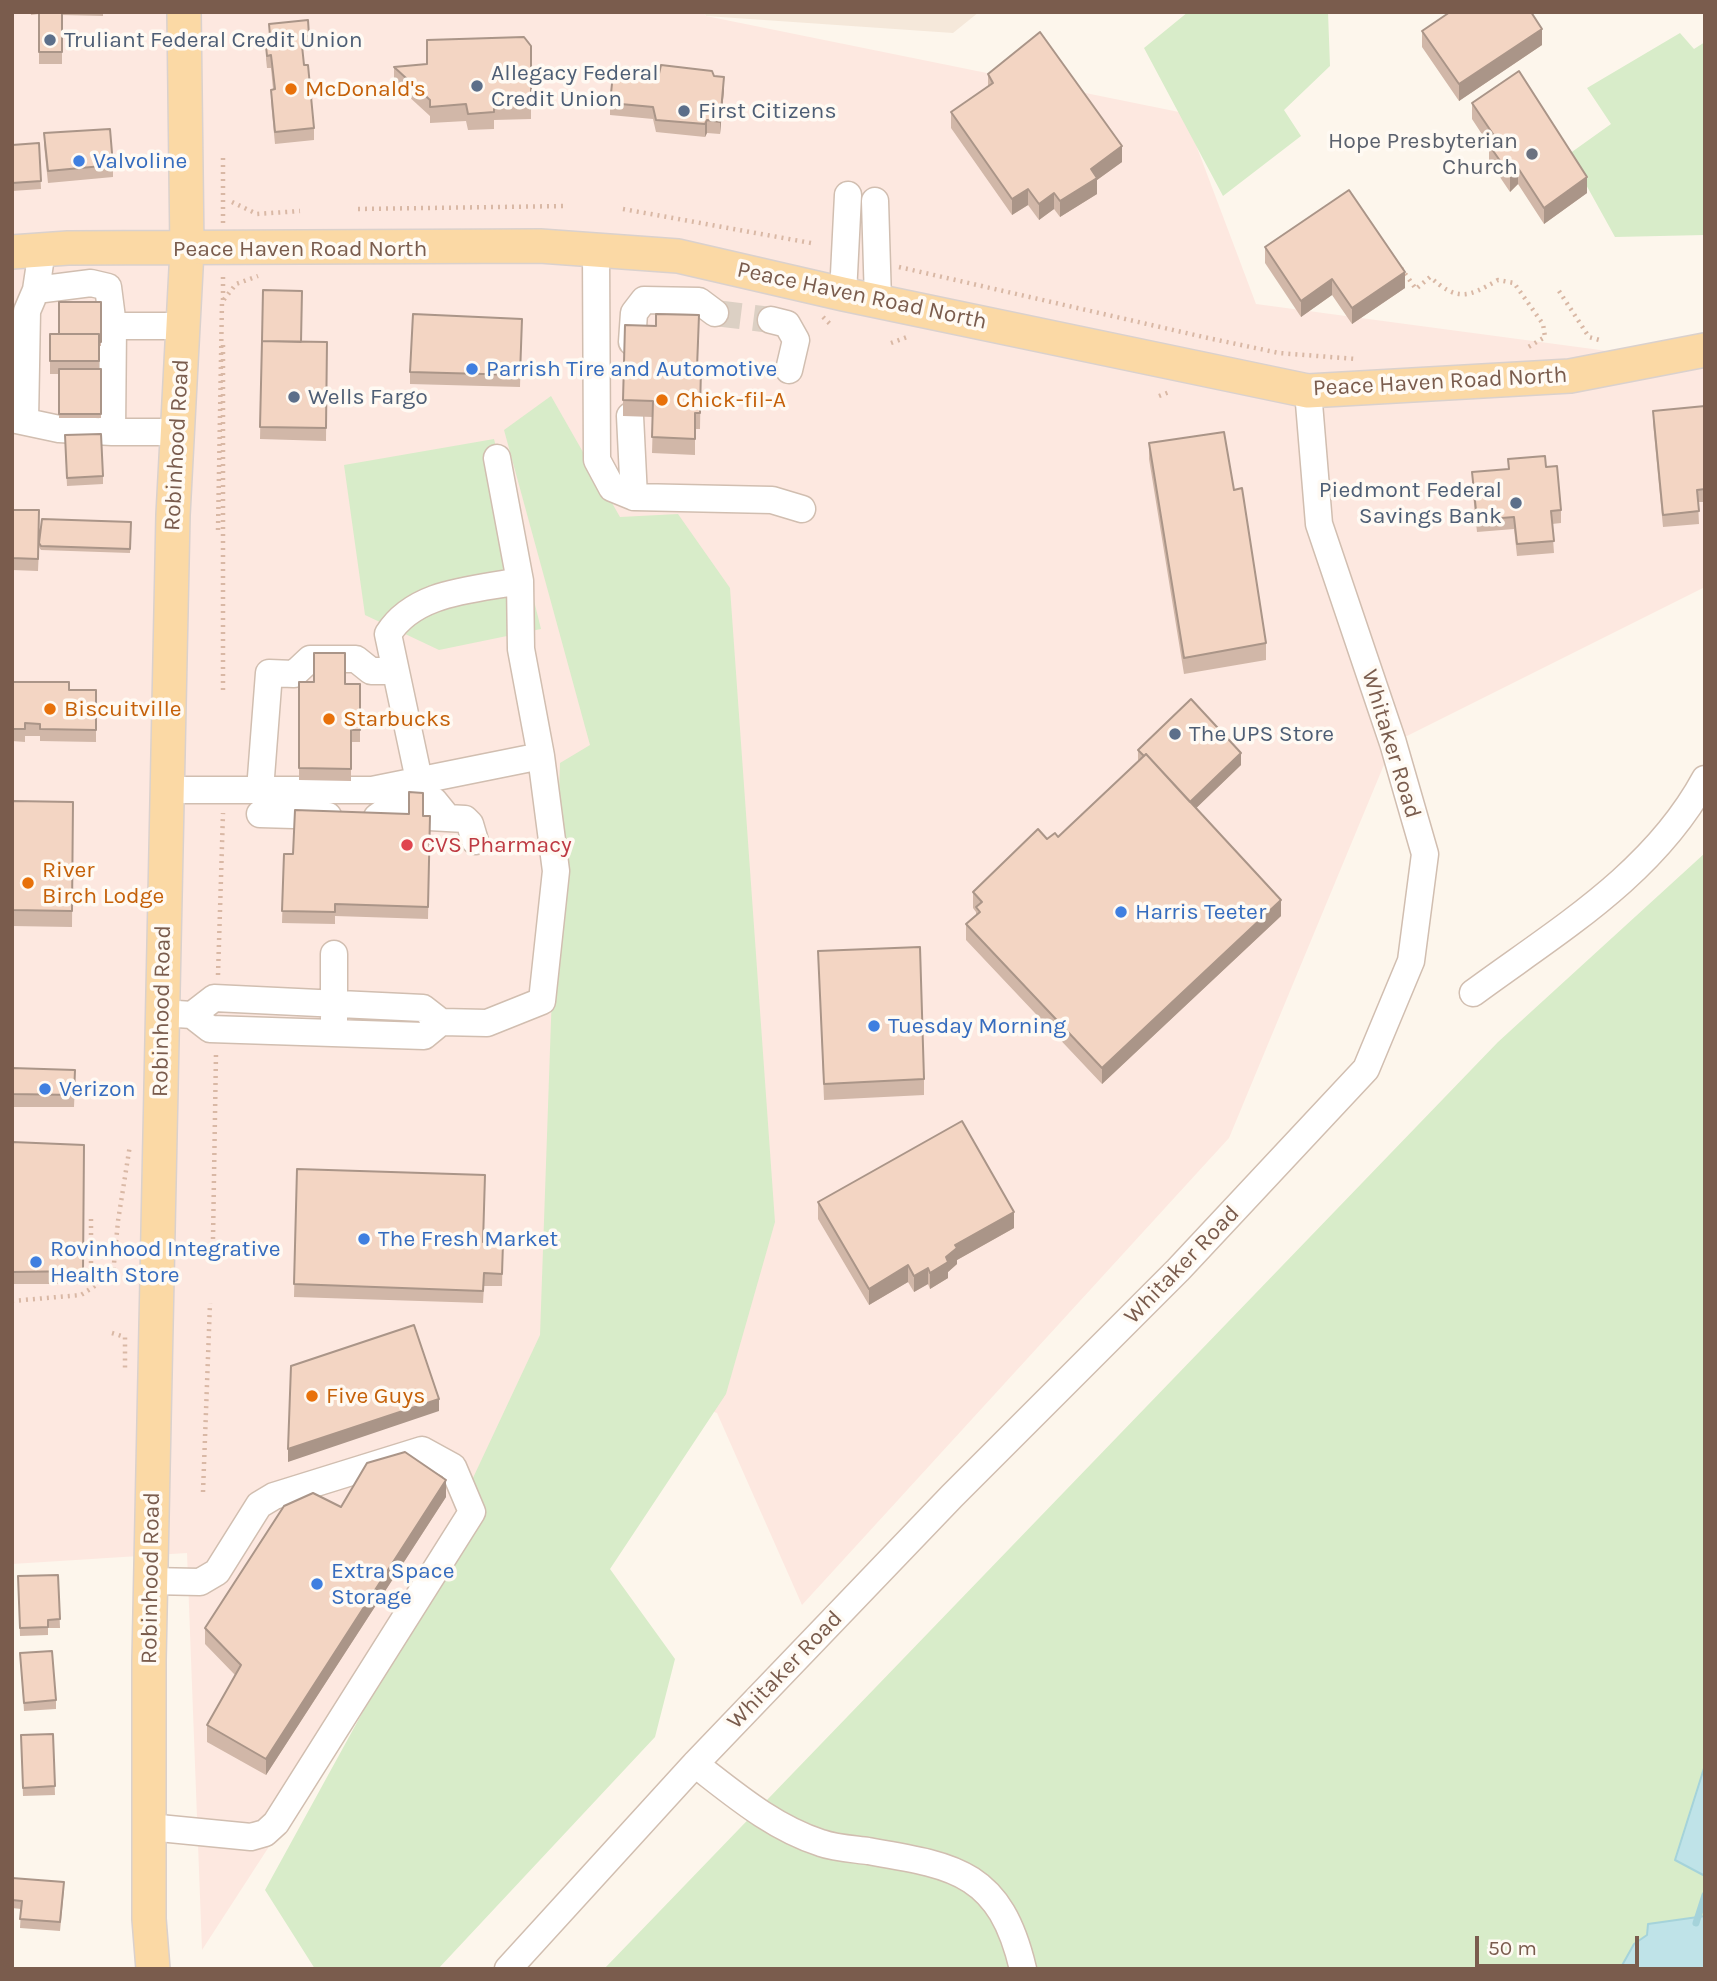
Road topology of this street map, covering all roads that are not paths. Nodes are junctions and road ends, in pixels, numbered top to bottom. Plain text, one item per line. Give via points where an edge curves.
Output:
1 (184, 12) edge
2 (848, 195) dead end
3 (875, 201) dead end
4 (90, 248) junction
5 (187, 250) junction
6 (596, 250) junction
7 (27, 251) edge
8 (91, 283) junction
9 (36, 290) junction
10 (843, 294) junction
11 (878, 301) junction
12 (715, 320) tunnel mouth
13 (113, 326) junction
14 (181, 326) junction
15 (770, 327) tunnel mouth
16 (640, 342) edge
17 (1705, 350) edge
18 (789, 370) dead end
19 (1308, 391) junction
20 (636, 417) edge
21 (19, 420) edge
22 (112, 432) junction
23 (178, 432) junction
24 (497, 458) dead end
25 (634, 485) junction
26 (802, 509) dead end
27 (520, 581) junction
28 (383, 671) junction
29 (345, 685) edge
30 (541, 756) junction
31 (1705, 779) edge
32 (419, 780) junction
33 (167, 790) junction
34 (260, 802) junction
35 (377, 817) junction
36 (426, 817) junction
37 (475, 841) dead end
38 (334, 954) dead end
39 (1472, 993) dead end
40 (335, 1004) junction
41 (177, 1014) junction
42 (441, 1022) junction
43 (333, 1036) junction
44 (150, 1581) junction
45 (695, 1764) junction
46 (149, 1827) junction
47 (153, 1969) edge
48 (508, 1969) edge
49 (1023, 1969) edge

1 - 5 main road, Robinhood Road
2 - 10 street
3 - 11 street
4 - 5 main road, Peace Haven Road North
4 - 7 main road, Peace Haven Road North
4 - 8 street
5 - 6 main road, Peace Haven Road North via 540,246
5 - 14 main road, Robinhood Road
6 - 10 main road, Peace Haven Road North via 678,256
6 - 25 street via 597,460 612,488
7 - 9 street
8 - 9 street
8 - 13 street via 108,287
9 - 21 street via 27,311
10 - 11 main road, Peace Haven Road North
11 - 19 main road, Peace Haven Road North
12 - 16 street via 677,312 656,314
13 - 14 street
13 - 22 street
14 - 23 main road, Robinhood Road
15 - 18 street via 786,324 796,340
17 - 19 main road, Peace Haven Road North via 1570,376
19 - 45 street, Whitaker Road via 1319,524 1425,854 1411,961 1366,1069 1178,1270 952,1496
20 - 25 street via 641,456
21 - 22 street via 59,429
22 - 23 street
23 - 33 main road, Robinhood Road
24 - 27 street
25 - 26 street via 772,500
27 - 28 street via 445,595 399,617 388,634
27 - 30 street via 521,649
28 - 29 street
28 - 32 street
28 - 34 street via 355,659 310,659 292,677
30 - 32 street
30 - 42 street via 556,871 542,1001 487,1023
31 - 39 street via 1687,813 1624,882
32 - 34 street
33 - 34 street
33 - 41 main road, Robinhood Road
34 - 35 street
35 - 36 street
35 - 36 street via 401,800 435,801
36 - 37 street via 468,821
38 - 40 street
40 - 41 street via 214,998
40 - 42 street via 424,1008
40 - 43 street
41 - 43 street via 210,1029
41 - 44 main road, Robinhood Road
42 - 43 street via 424,1036
44 - 46 main road, Robinhood Road
44 - 46 street via 200,1582 216,1572 259,1505 274,1496 422,1450 453,1467 472,1512 276,1823 251,1837
45 - 48 street, Whitaker Road
45 - 49 street via 758,1813 821,1843 930,1862 976,1882 1004,1912
46 - 47 main road, Robinhood Road

